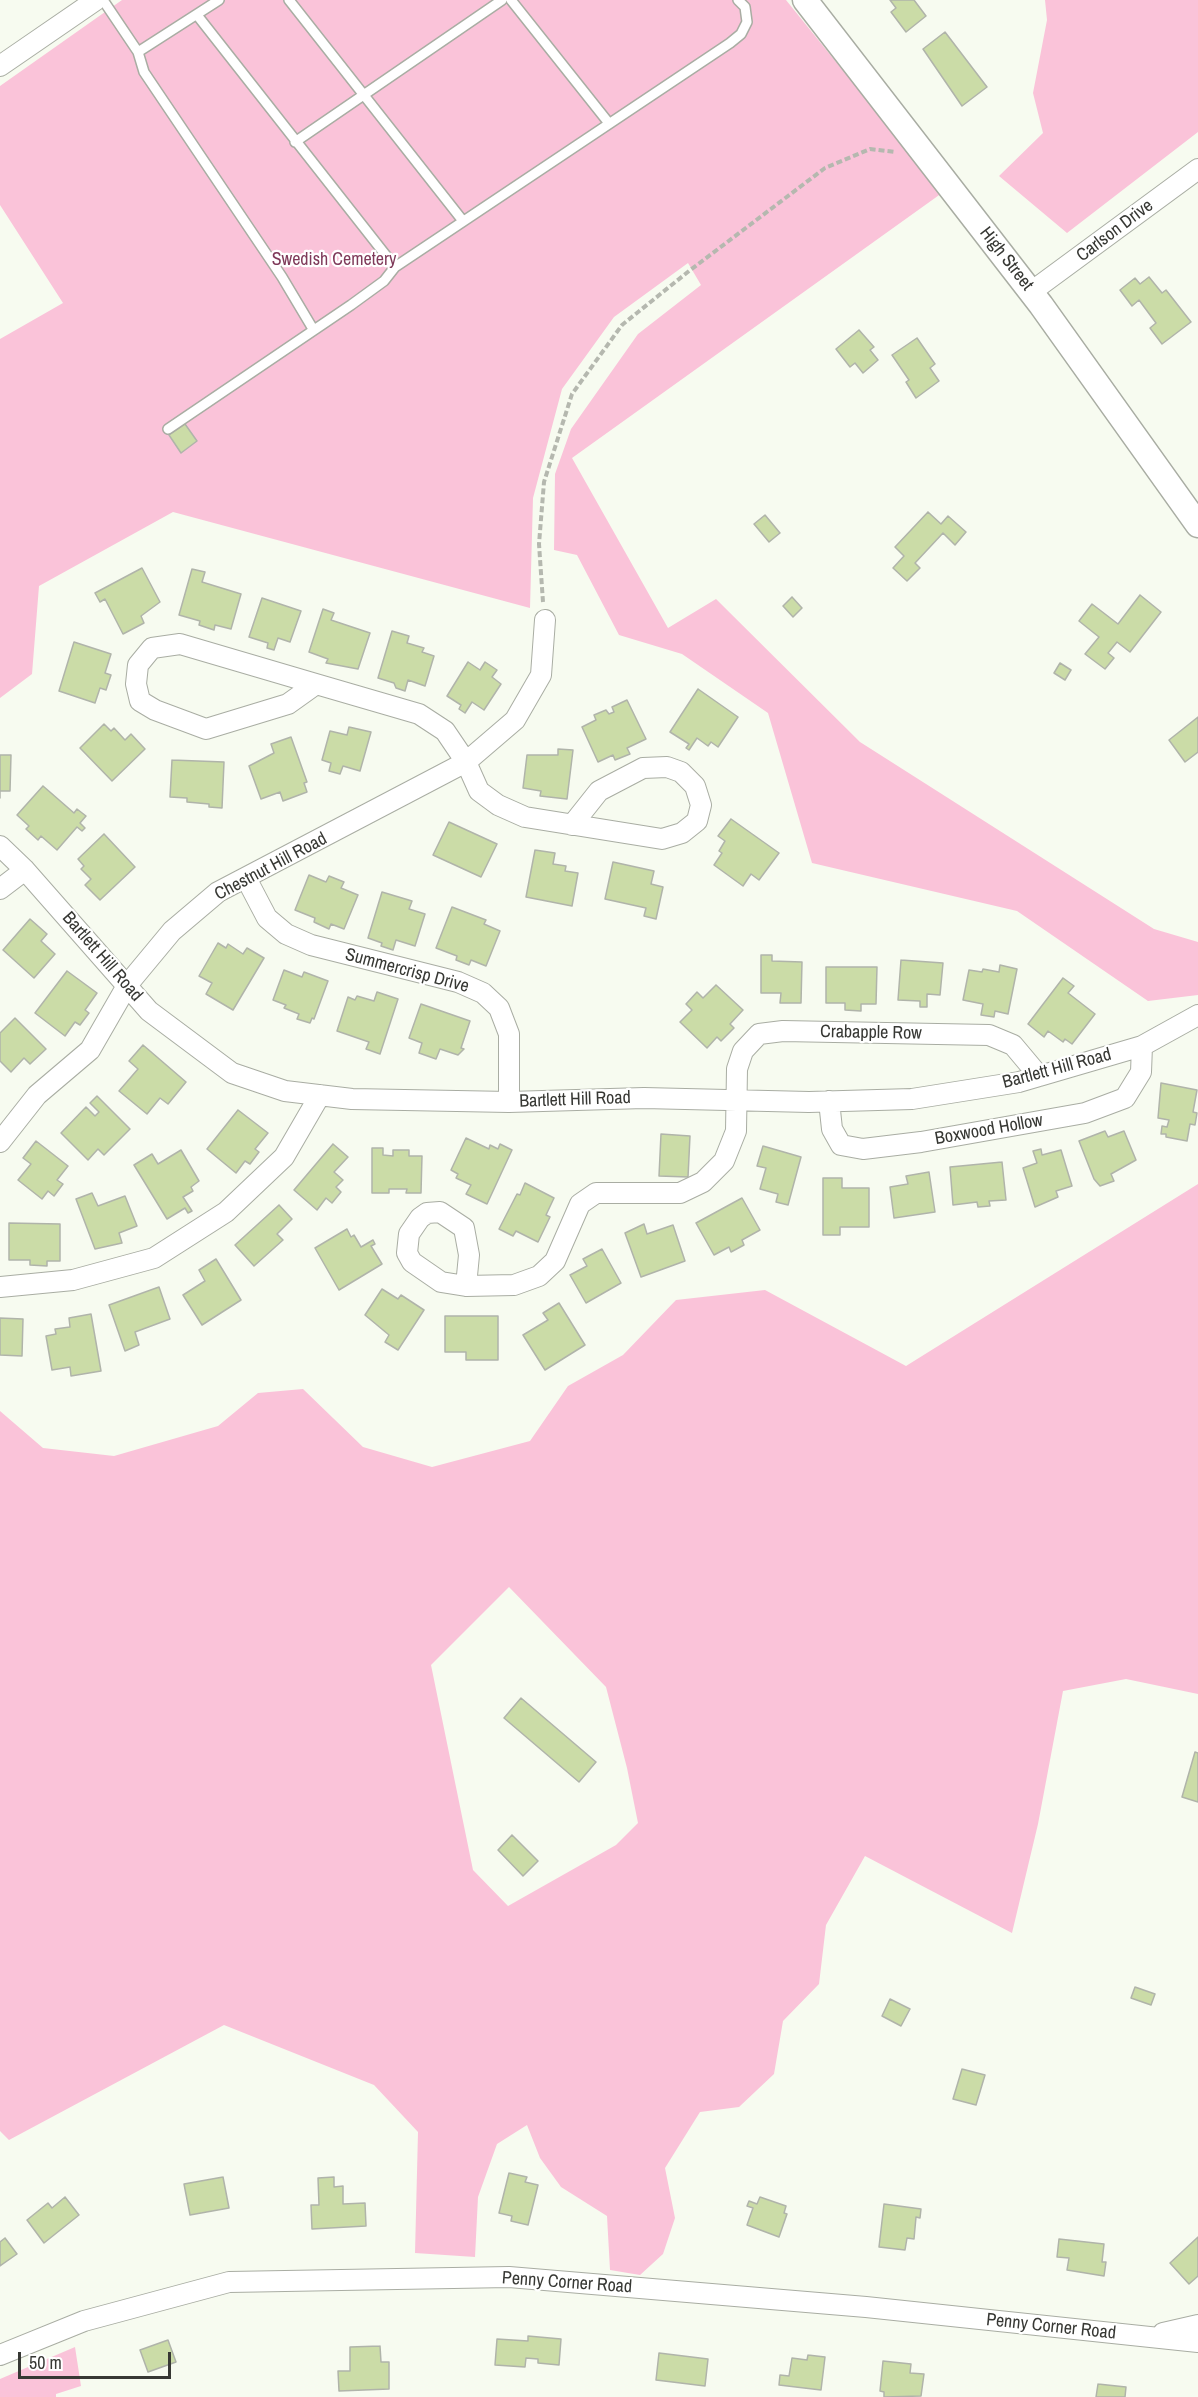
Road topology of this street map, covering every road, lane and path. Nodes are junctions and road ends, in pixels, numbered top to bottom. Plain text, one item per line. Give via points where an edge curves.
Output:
1 (96, 0) edge
2 (103, 0) edge
3 (219, 0) edge
4 (289, 0) edge
5 (502, 0) edge
6 (511, 0) edge
7 (738, 0) edge
8 (805, 0) edge
9 (197, 15) junction
10 (138, 52) junction
11 (0, 66) edge
12 (364, 94) junction
13 (608, 122) junction
14 (295, 142) junction
15 (923, 153) junction
16 (1198, 169) edge
17 (463, 221) junction
18 (395, 267) junction
19 (1031, 292) junction
20 (313, 329) junction
21 (168, 429) dead end
22 (1198, 525) edge
23 (545, 620) joint
24 (316, 684) junction
25 (466, 762) junction
26 (572, 825) junction
27 (0, 846) edge
28 (25, 870) junction
29 (246, 878) junction
30 (0, 889) edge
31 (128, 984) junction
32 (1198, 1015) edge
33 (1142, 1047) junction
34 (1039, 1076) junction
35 (320, 1095) junction
36 (738, 1100) junction
37 (829, 1101) junction
38 (509, 1102) junction
39 (0, 1142) edge
40 (466, 1286) dead end
41 (0, 1287) edge
42 (1198, 2325) edge
43 (1144, 2337) junction
44 (1198, 2342) edge
45 (0, 2355) edge

1 - 11 street
2 - 10 lane
3 - 9 lane
4 - 12 lane
5 - 12 lane
6 - 13 lane
7 - 13 lane via 745,8 747,22 741,34
8 - 15 street, High Street
9 - 10 lane
9 - 14 lane
10 - 20 lane via 144,72
12 - 14 lane
12 - 17 lane
13 - 17 lane
14 - 18 lane
15 - 19 street, High Street
15 - 23 path via 870,149 825,168 622,325 572,394 544,482 539,544
16 - 19 street, Carlson Drive
17 - 18 lane
18 - 20 lane via 384,281
19 - 22 street, High Street
20 - 21 lane
23 - 25 street, Chestnut Hill Road via 541,675 515,720
24 - 24 street via 288,704 206,729 140,701 136,684 138,665 152,648 180,644
24 - 25 street via 419,714 446,730
25 - 26 street via 479,790 498,805 525,817
25 - 29 street, Chestnut Hill Road
26 - 26 street via 662,839 682,833 697,821 701,806 695,786 681,772 667,767 643,768 599,791
27 - 28 street, Bartlett Hill Road
28 - 30 street
28 - 31 street, Bartlett Hill Road
29 - 31 street, Chestnut Hill Road via 218,892 172,931
29 - 38 street, Summercrisp Drive via 267,918 286,934 311,945 458,982 483,993 499,1008 509,1034
31 - 35 street, Bartlett Hill Road via 149,1011 232,1073 285,1091
31 - 39 street, Chestnut Hill Road via 90,1050 37,1095
32 - 33 street, Bartlett Hill Road
33 - 34 street, Bartlett Hill Road
33 - 37 street, Boxwood Hollow via 1141,1072 1125,1098 1085,1113 991,1130 863,1149 841,1145 832,1129
34 - 36 street, Crabapple Row via 1013,1045 989,1035 783,1030 759,1034 743,1051 737,1069
34 - 37 street, Bartlett Hill Road via 912,1099
35 - 38 street, Bartlett Hill Road
35 - 41 street via 284,1157 226,1212 154,1258 73,1280
36 - 37 street, Bartlett Hill Road
36 - 38 street, Bartlett Hill Road
36 - 40 street, Crabapple Row via 736,1131 724,1161 703,1182 680,1193 596,1193 580,1204 555,1261 540,1276 514,1284
42 - 43 street, Penny Corner Road
43 - 44 street, Penny Corner Road
43 - 45 street, Penny Corner Road via 866,2307 510,2277 229,2282 84,2321

